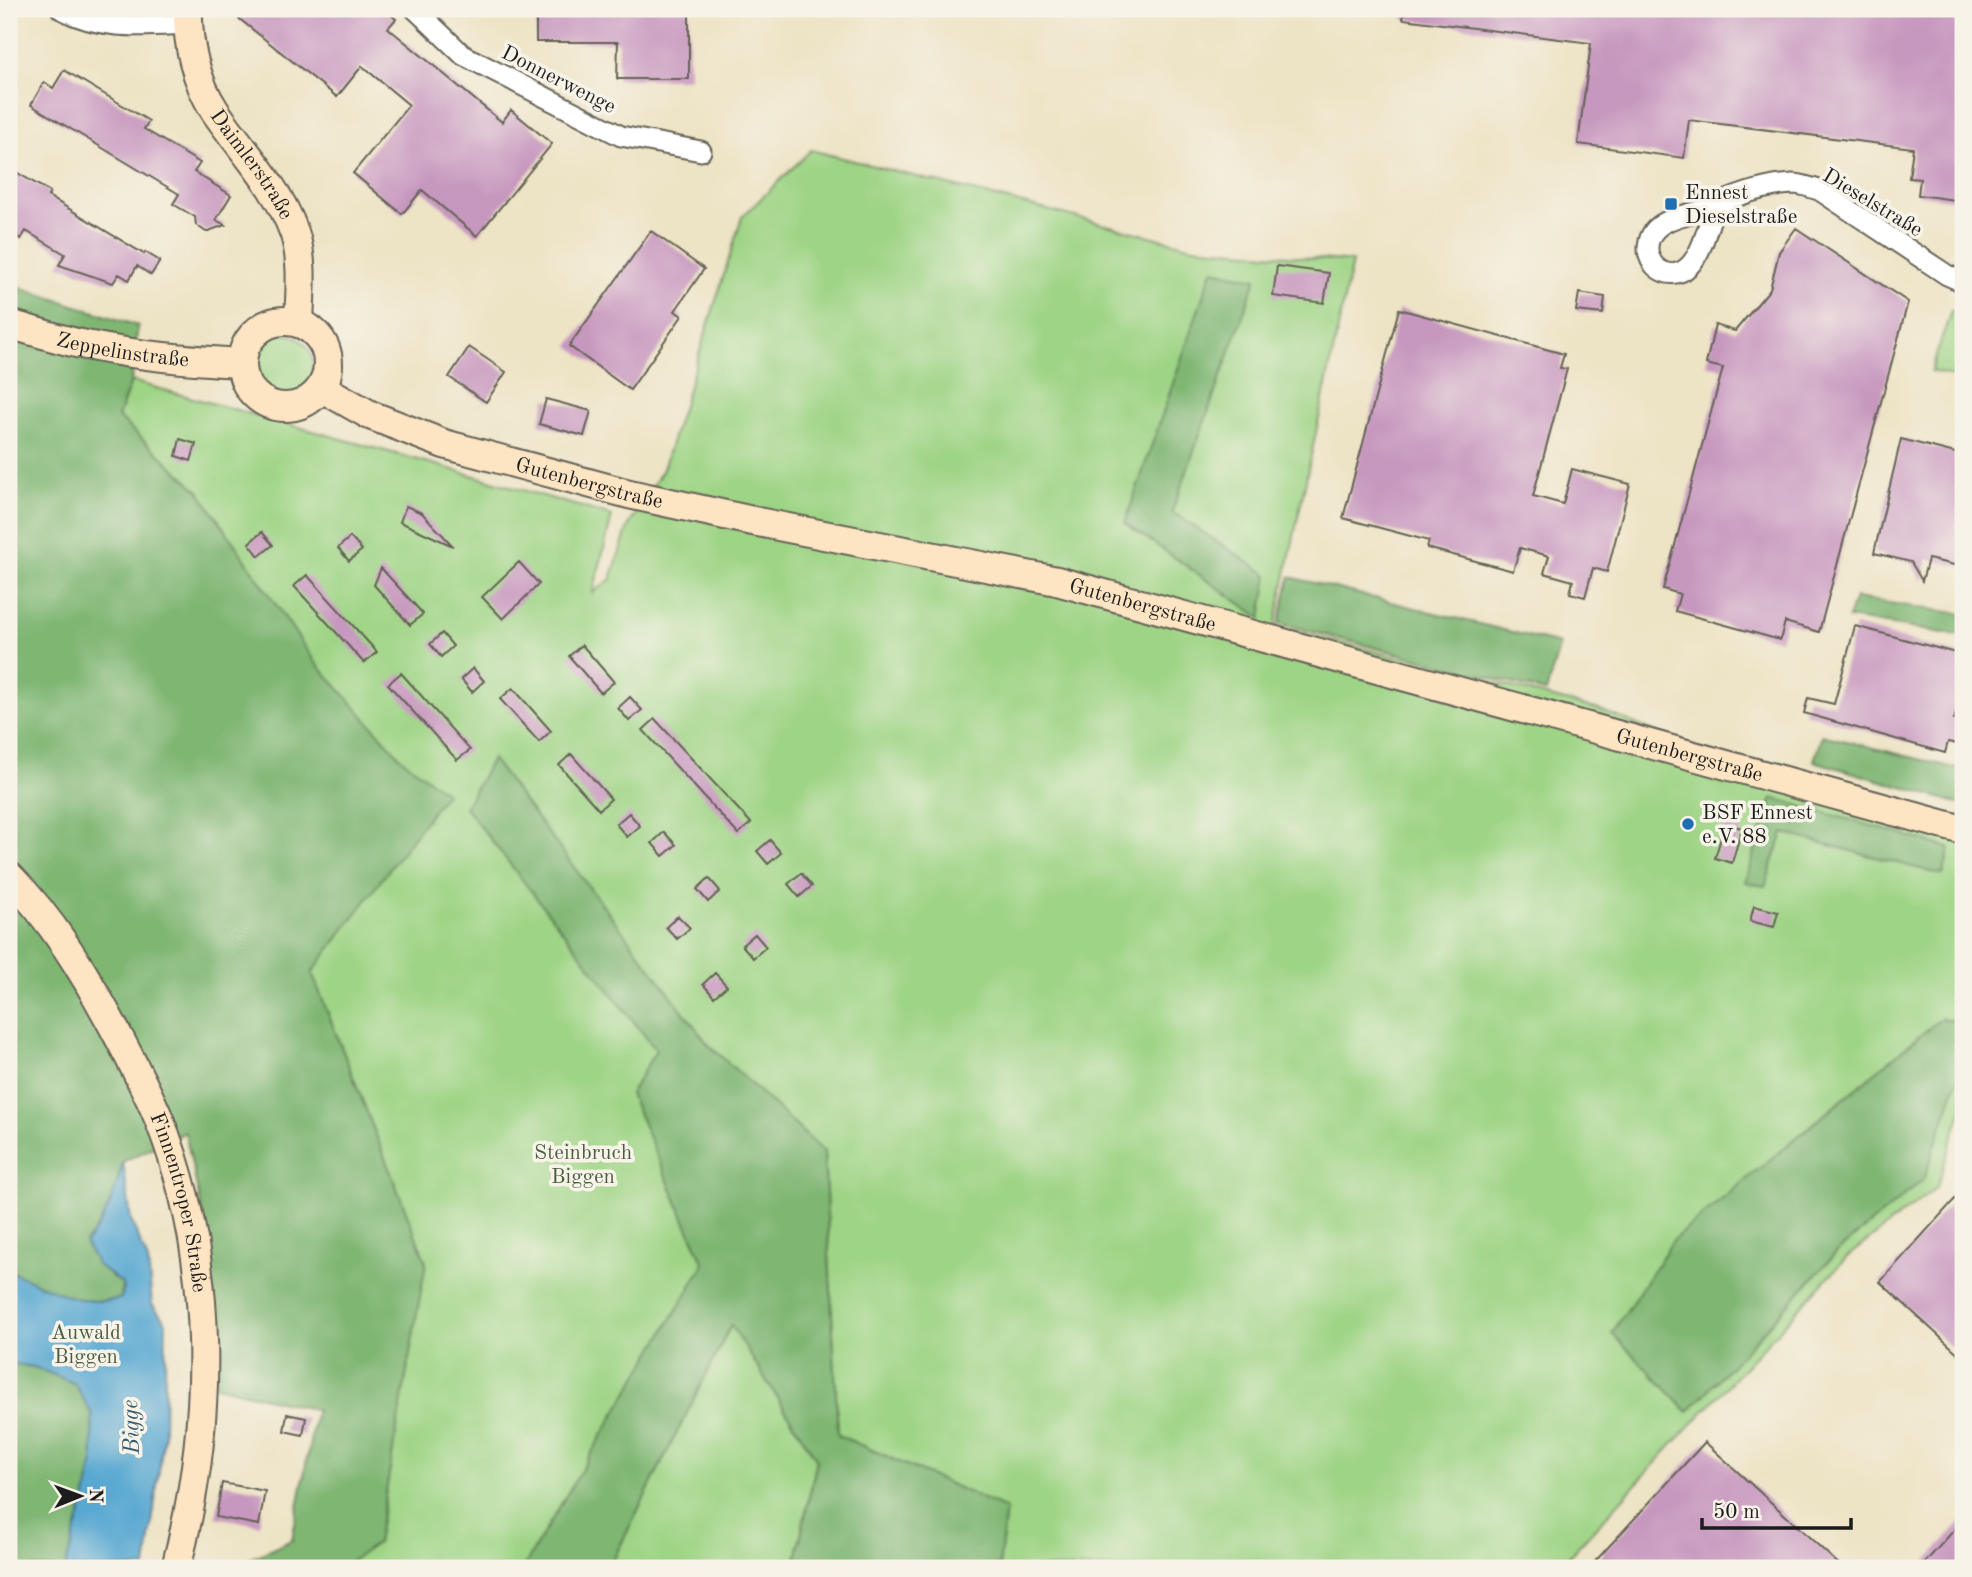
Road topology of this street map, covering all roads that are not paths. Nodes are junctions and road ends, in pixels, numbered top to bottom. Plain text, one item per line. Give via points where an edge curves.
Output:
1 (61, 9) edge
2 (415, 9) edge
3 (188, 16) edge
4 (701, 151) dead end
5 (1715, 206) dead end
6 (1963, 282) edge
7 (299, 323) junction
8 (9, 324) edge
9 (241, 363) junction
10 (322, 388) junction
11 (1963, 830) edge
12 (10, 881) edge
13 (176, 1568) edge

1 - 3 street via 115,27
2 - 4 street, Donnerwenge via 463,55 621,136
3 - 7 main road, Daimlerstraße via 197,73 214,109 273,188 294,233 301,272
5 - 6 street, Dieselstraße via 1763,188 1797,184 1819,190
7 - 9 main road via 286,321 260,328 250,338
7 - 10 main road via 320,338 326,350 329,363
8 - 9 main road, Zeppelinstraße via 106,349
9 - 10 main road via 250,390 272,407 301,406
10 - 11 main road, Gutenbergstraße via 370,415 444,444 629,494 1057,580
12 - 13 main road, Finnentroper Straße via 71,953 131,1060 168,1146 189,1222 201,1291 203,1383 199,1454

